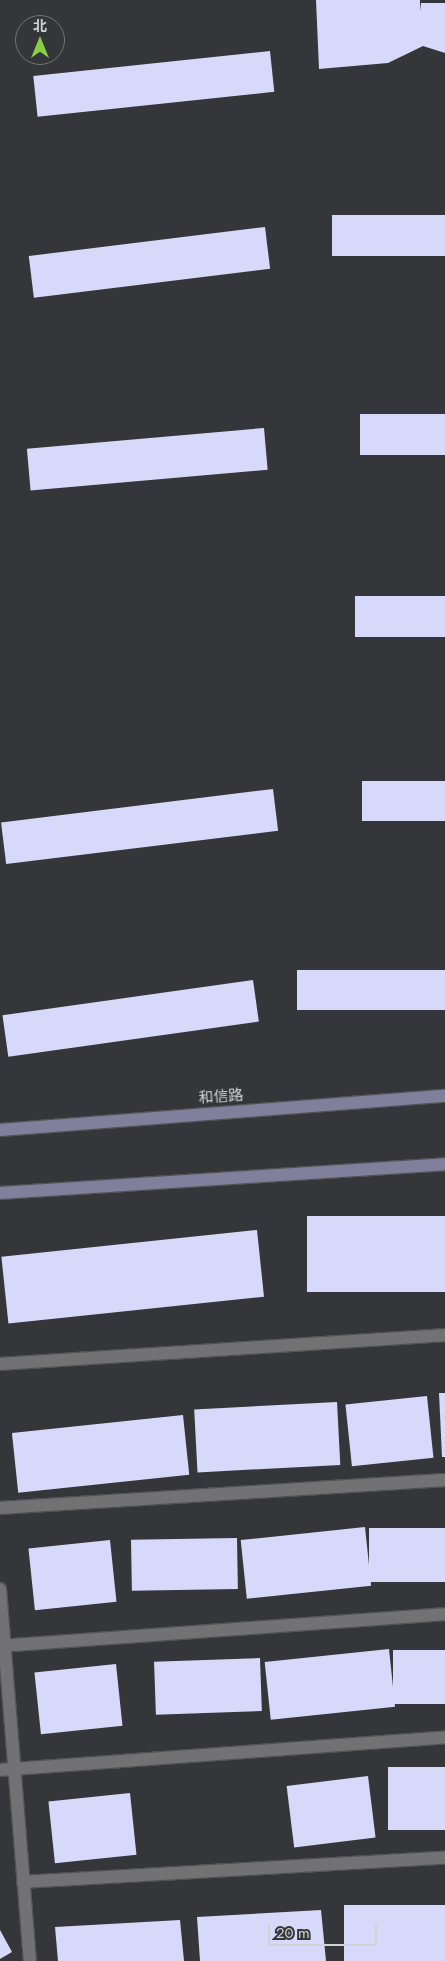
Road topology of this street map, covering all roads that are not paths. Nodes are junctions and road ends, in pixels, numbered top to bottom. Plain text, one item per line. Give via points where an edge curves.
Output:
1 (445, 1096) edge
2 (0, 1130) edge
3 (445, 1164) edge
4 (0, 1193) edge
5 (445, 1335) edge
6 (0, 1364) edge
7 (445, 1480) edge
8 (0, 1508) edge
9 (0, 1589) edge
10 (445, 1614) edge
11 (2, 1646) edge
12 (445, 1737) edge
13 (6, 1770) edge
14 (445, 1858) edge
15 (24, 1882) junction
16 (30, 1961) edge

1 - 2 street, 和信路
3 - 4 street
5 - 6 street
7 - 8 street
9 - 11 street
10 - 11 street
11 - 13 street
12 - 13 street
13 - 15 street
14 - 15 street
15 - 16 street

